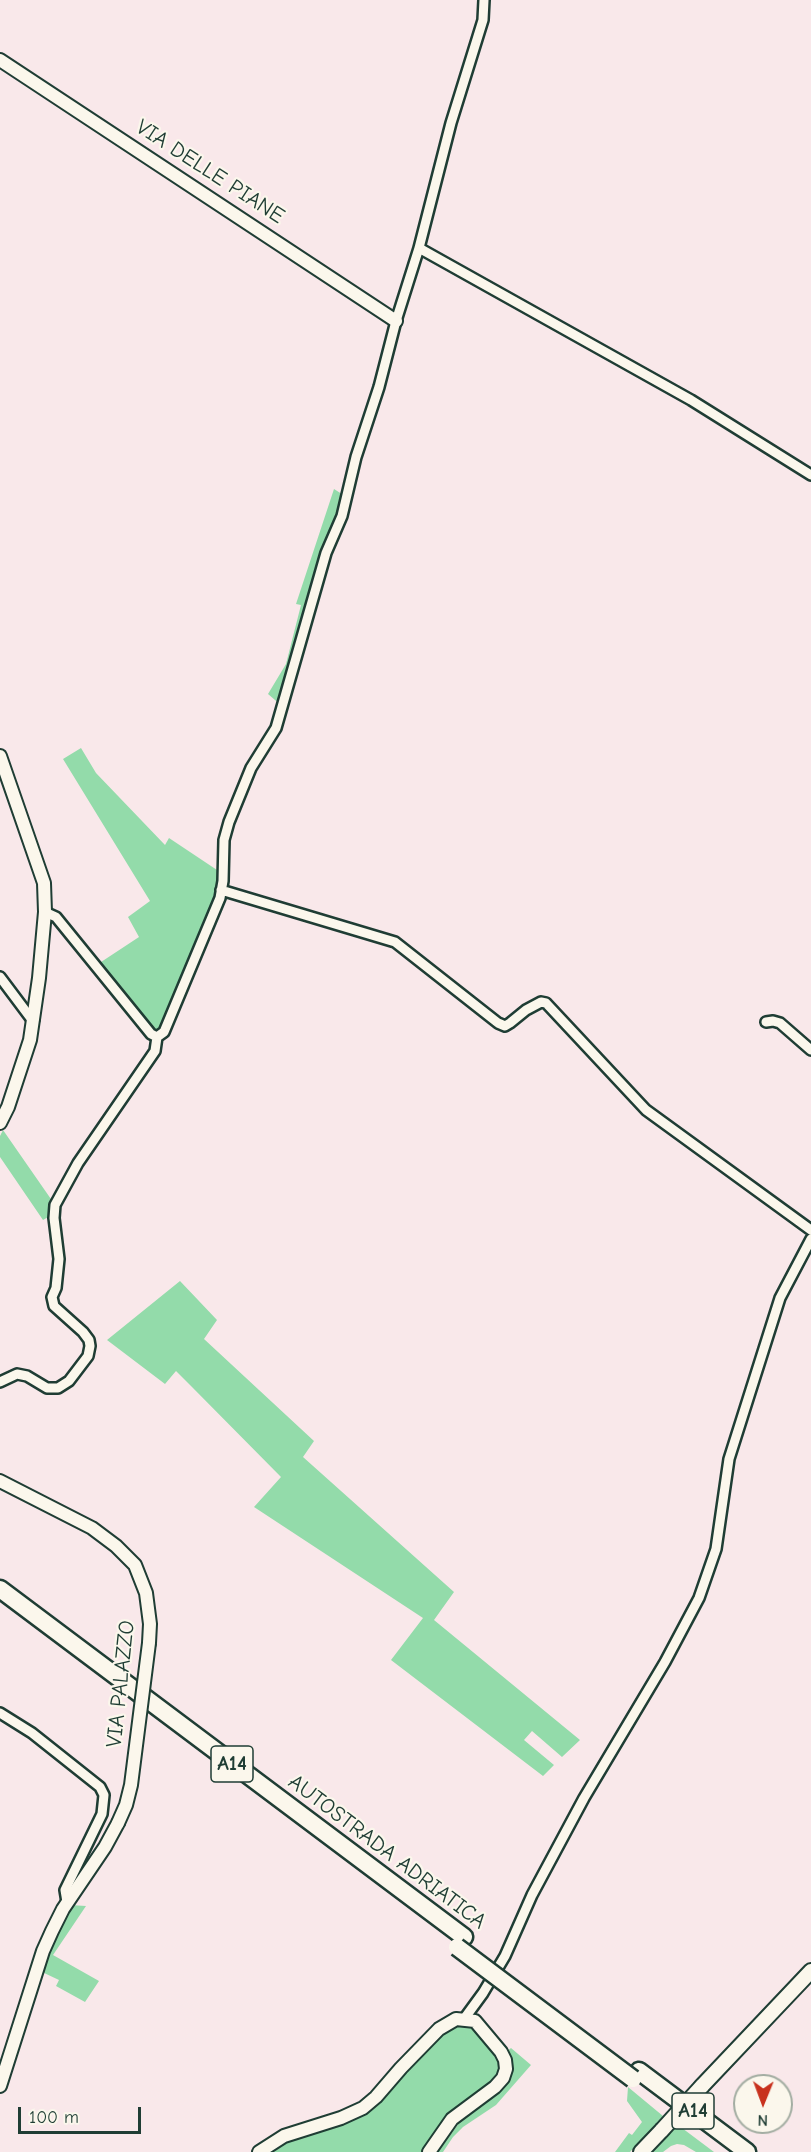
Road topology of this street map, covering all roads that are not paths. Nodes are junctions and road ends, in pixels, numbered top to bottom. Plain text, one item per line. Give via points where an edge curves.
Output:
1 (484, 0) edge
2 (0, 60) edge
3 (419, 248) junction
4 (396, 321) junction
5 (811, 475) edge
6 (0, 756) edge
7 (221, 890) junction
8 (45, 912) junction
9 (0, 977) edge
10 (34, 1020) junction
11 (766, 1022) dead end
12 (157, 1037) junction
13 (811, 1050) edge
14 (0, 1123) edge
15 (811, 1230) edge
16 (811, 1239) edge
17 (0, 1382) edge
18 (0, 1481) edge
19 (0, 1589) edge
20 (0, 1603) edge
21 (0, 1713) edge
22 (67, 1902) junction
23 (461, 1942) junction
24 (811, 1971) edge
25 (464, 2019) junction
26 (636, 2075) junction
27 (0, 2086) edge
28 (259, 2152) edge
29 (429, 2152) edge
30 (641, 2152) edge
31 (729, 2152) edge
32 (747, 2152) edge

1 - 3 street via 483,20
2 - 4 street, VIA DELLE PIANE
3 - 4 street
3 - 5 street via 691,400
4 - 7 street via 342,516 326,553 276,728 251,768 229,822
6 - 8 street via 44,883
7 - 12 street via 164,1032
7 - 15 street via 394,942 505,1026 526,1010 546,1003 646,1110
8 - 10 street
8 - 12 street via 56,917 151,1035
9 - 10 street
10 - 14 street via 22,1067
11 - 13 street via 780,1023
12 - 17 street via 155,1051 78,1163 55,1205 59,1259 52,1297 54,1306 89,1340 88,1356 69,1381 58,1388 47,1388 16,1374
16 - 25 street via 780,1298 729,1459 716,1549 699,1598 584,1798 532,1895 505,1956
18 - 22 street, VIA PALAZZO, bridge via 92,1528 116,1546 135,1565 146,1593 149,1643 126,1805 105,1847
19 - 23 highway, AUTOSTRADA ADRIATICA / A14
20 - 23 highway, AUTOSTRADA ADRIATICA / A14
21 - 22 street via 32,1733 100,1787 104,1795 102,1814 65,1890
22 - 27 street, VIA PALAZZO via 43,1951
23 - 26 highway, AUTOSTRADA ADRIATICA / A14
24 - 30 main road, bridge
25 - 28 street via 449,2021 439,2029 363,2108 284,2136
25 - 29 street via 475,2021 495,2043 506,2069 495,2087 452,2119
26 - 31 highway, AUTOSTRADA ADRIATICA / A14
26 - 32 highway, AUTOSTRADA ADRIATICA / A14

